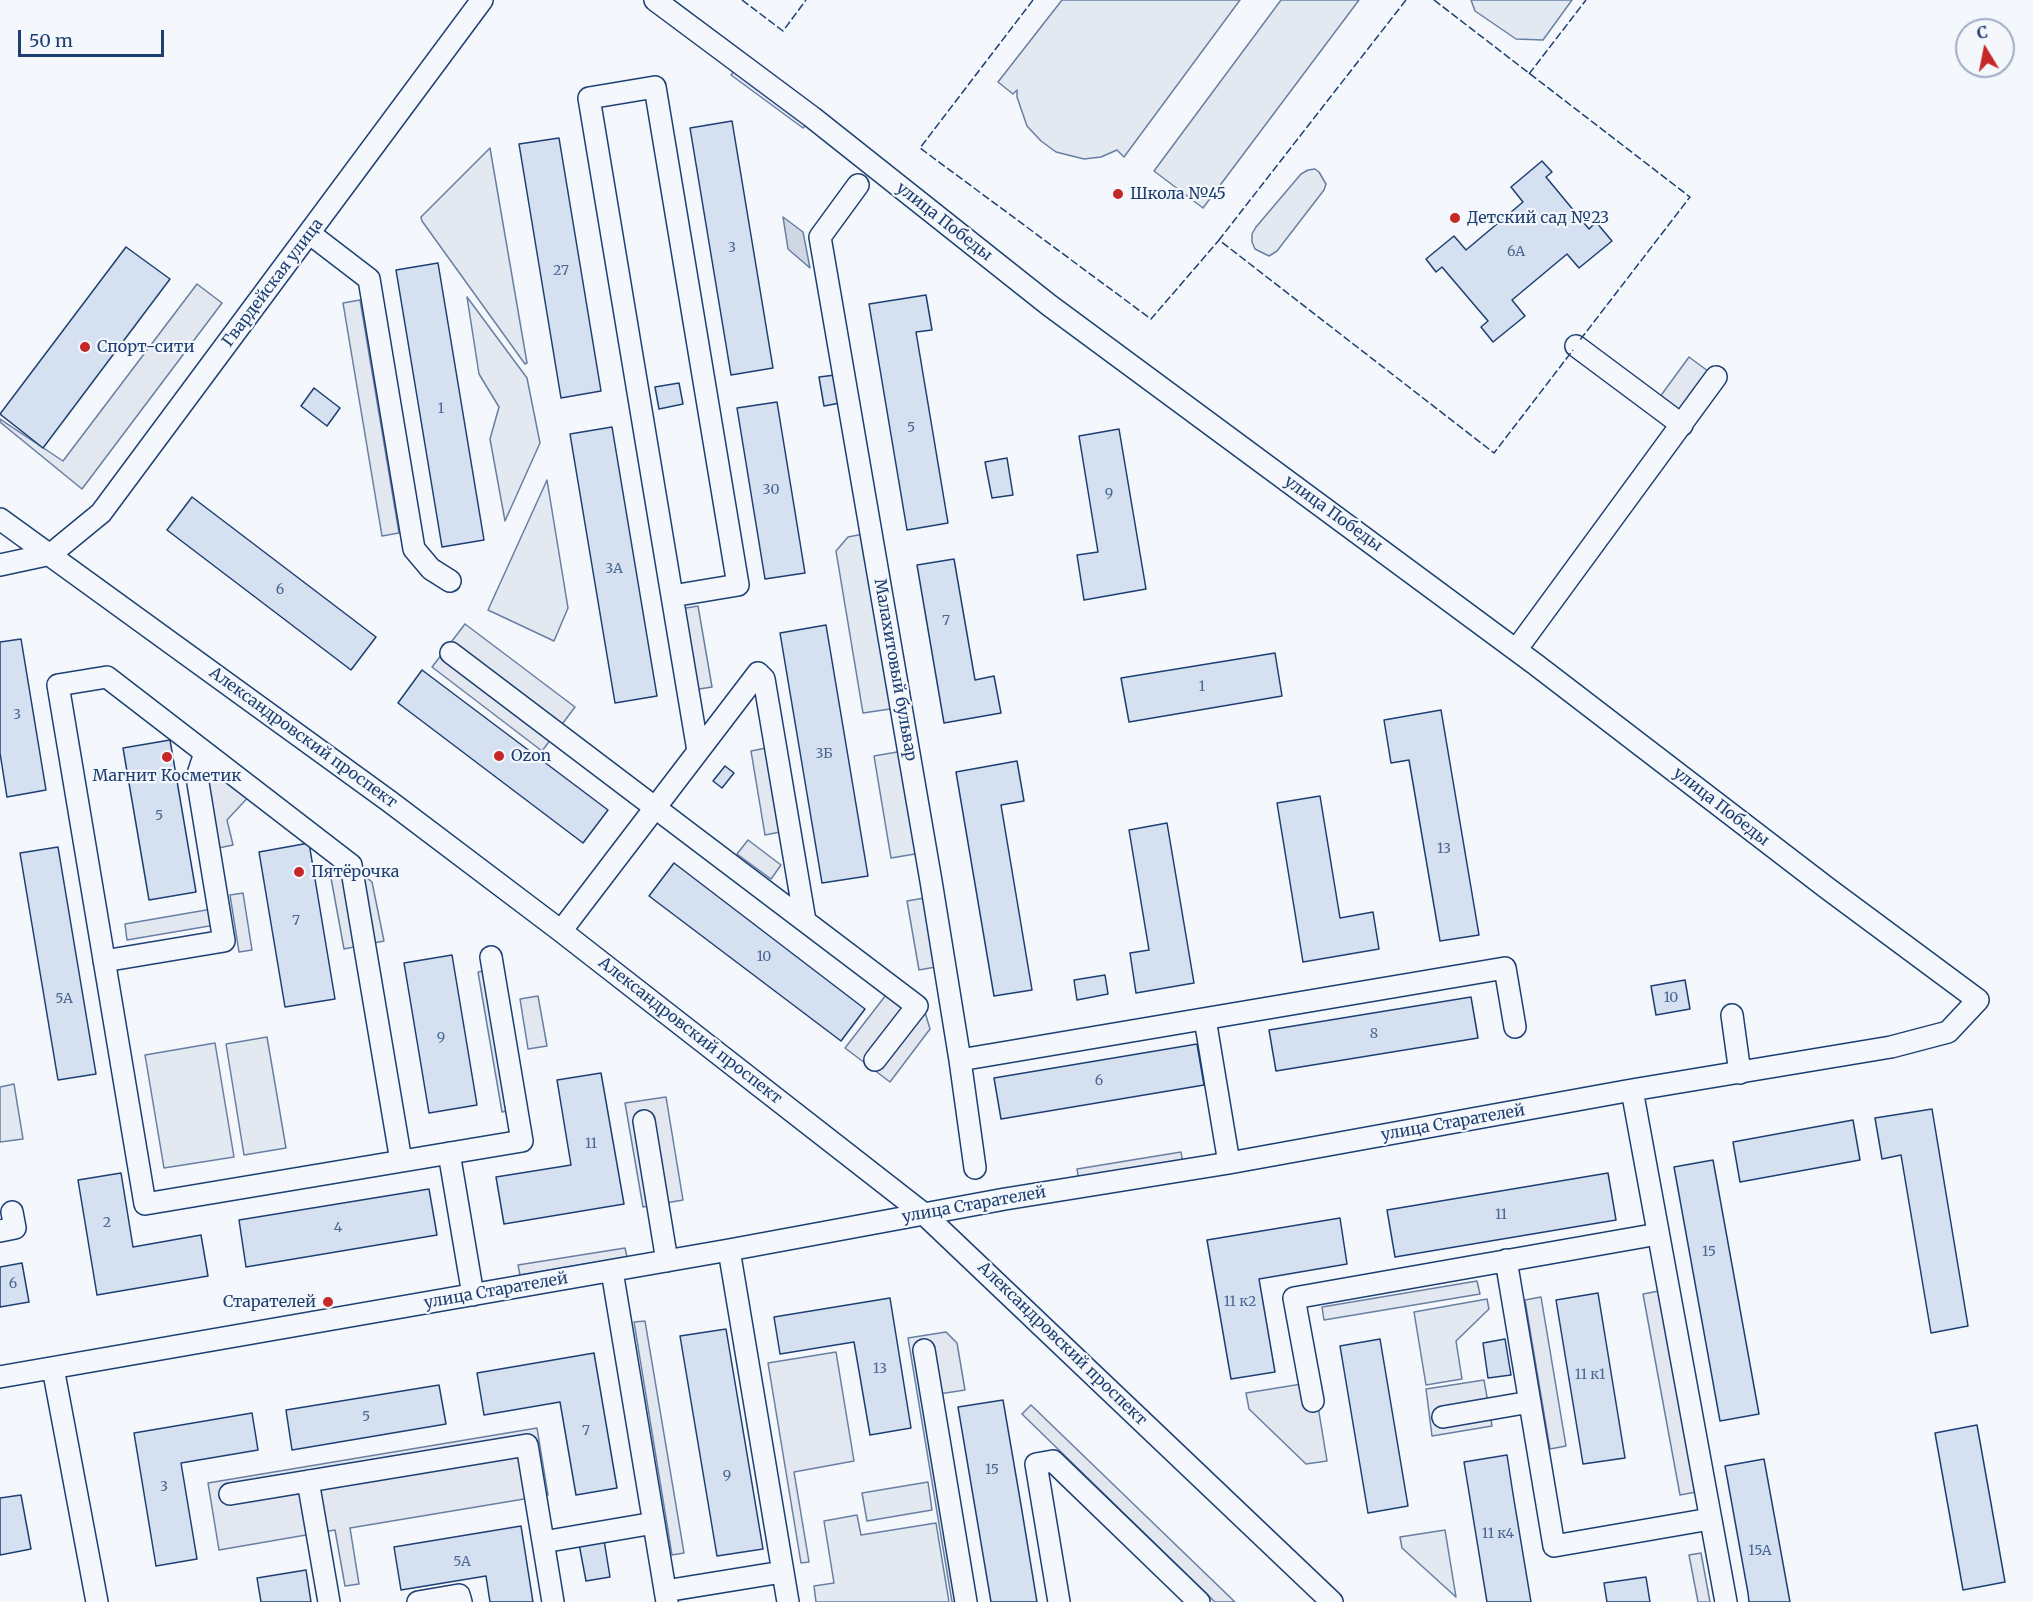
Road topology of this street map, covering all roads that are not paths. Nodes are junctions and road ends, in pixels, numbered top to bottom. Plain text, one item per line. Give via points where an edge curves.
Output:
1 (482, 0) edge
2 (656, 0) edge
3 (858, 184) dead end
4 (309, 233) junction
5 (1576, 345) dead end
6 (1716, 377) dead end
7 (1682, 425) junction
8 (0, 519) edge
9 (51, 554) junction
10 (0, 565) edge
11 (450, 580) dead end
12 (672, 596) junction
13 (1516, 650) junction
14 (452, 653) dead end
15 (699, 752) junction
16 (206, 753) junction
17 (655, 808) junction
18 (805, 921) junction
19 (561, 932) junction
20 (491, 957) dead end
21 (104, 961) junction
22 (1732, 1015) dead end
23 (1205, 1019) junction
24 (1515, 1027) dead end
25 (1948, 1032) joint
26 (875, 1060) dead end
27 (960, 1060) junction
28 (1740, 1073) junction
29 (1632, 1090) junction
30 (644, 1121) dead end
31 (449, 1153) junction
32 (401, 1161) junction
33 (1229, 1163) junction
34 (975, 1168) dead end
35 (12, 1212) dead end
36 (924, 1214) junction
37 (0, 1231) edge
38 (1658, 1234) junction
39 (729, 1250) junction
40 (1506, 1260) junction
41 (667, 1261) junction
42 (612, 1271) junction
43 (473, 1295) junction
44 (924, 1350) dead end
45 (52, 1368) junction
46 (0, 1377) edge
47 (1313, 1401) dead end
48 (1530, 1402) junction
49 (1443, 1417) dead end
50 (309, 1481) junction
51 (230, 1494) dead end
52 (1710, 1519) junction
53 (654, 1523) junction
54 (543, 1542) junction
55 (782, 1572) junction
56 (666, 1597) edge
57 (97, 1602) edge
58 (329, 1602) edge
59 (418, 1602) edge
60 (461, 1602) edge
61 (553, 1602) edge
62 (788, 1602) edge
63 (966, 1602) edge
64 (1059, 1602) edge
65 (1196, 1602) edge
66 (1332, 1602) edge
67 (1726, 1602) edge

1 - 4 street, Гвардейская улица
2 - 13 street, улица Победы via 812,117 1049,305
3 - 27 street, Малахитовый бульвар via 820,237
4 - 9 street, Гвардейская улица via 101,513
4 - 11 street via 369,279 414,549 430,569
5 - 7 street
6 - 7 street
7 - 13 street
8 - 9 street, Александровский проспект
9 - 10 street
9 - 19 street, Александровский проспект via 380,794
12 - 12 street via 738,585 655,87 589,98
12 - 15 street
13 - 25 street, улица Победы via 1978,1000
14 - 17 street
15 - 17 street
15 - 18 street via 758,673 764,679
16 - 21 street via 196,777 224,941
16 - 21 street via 107,677 58,685
16 - 32 street via 351,865
17 - 18 street
17 - 19 street
18 - 26 street via 917,1006
19 - 36 street, Александровский проспект
20 - 31 street via 522,1141
21 - 32 street via 145,1204
22 - 28 street
23 - 24 street via 1505,968
23 - 27 street
23 - 33 street
25 - 28 street, улица Старателей via 1891,1047
27 - 34 street, Малахитовый бульвар
28 - 29 street, улица Старателей
29 - 33 street, улица Старателей
29 - 38 street
30 - 41 street
31 - 32 street
31 - 43 street
33 - 36 street, улица Старателей
35 - 37 street via 15,1228
36 - 39 street, улица Старателей
36 - 66 street, Александровский проспект
38 - 40 street
38 - 52 street
39 - 41 street, улица Старателей
39 - 55 street
40 - 47 street via 1294,1298
40 - 48 street
41 - 42 street, улица Старателей
42 - 43 street, улица Старателей
42 - 53 street
43 - 45 street, улица Старателей
44 - 63 street
45 - 46 street, улица Старателей
45 - 57 street
48 - 49 street
48 - 52 street via 1554,1546
50 - 51 street
50 - 54 street via 526,1444
50 - 58 street
52 - 67 street
53 - 54 street
53 - 56 street
54 - 61 street
55 - 56 street
55 - 62 street
59 - 60 street via 459,1595
64 - 65 street via 1036,1464 1053,1461

